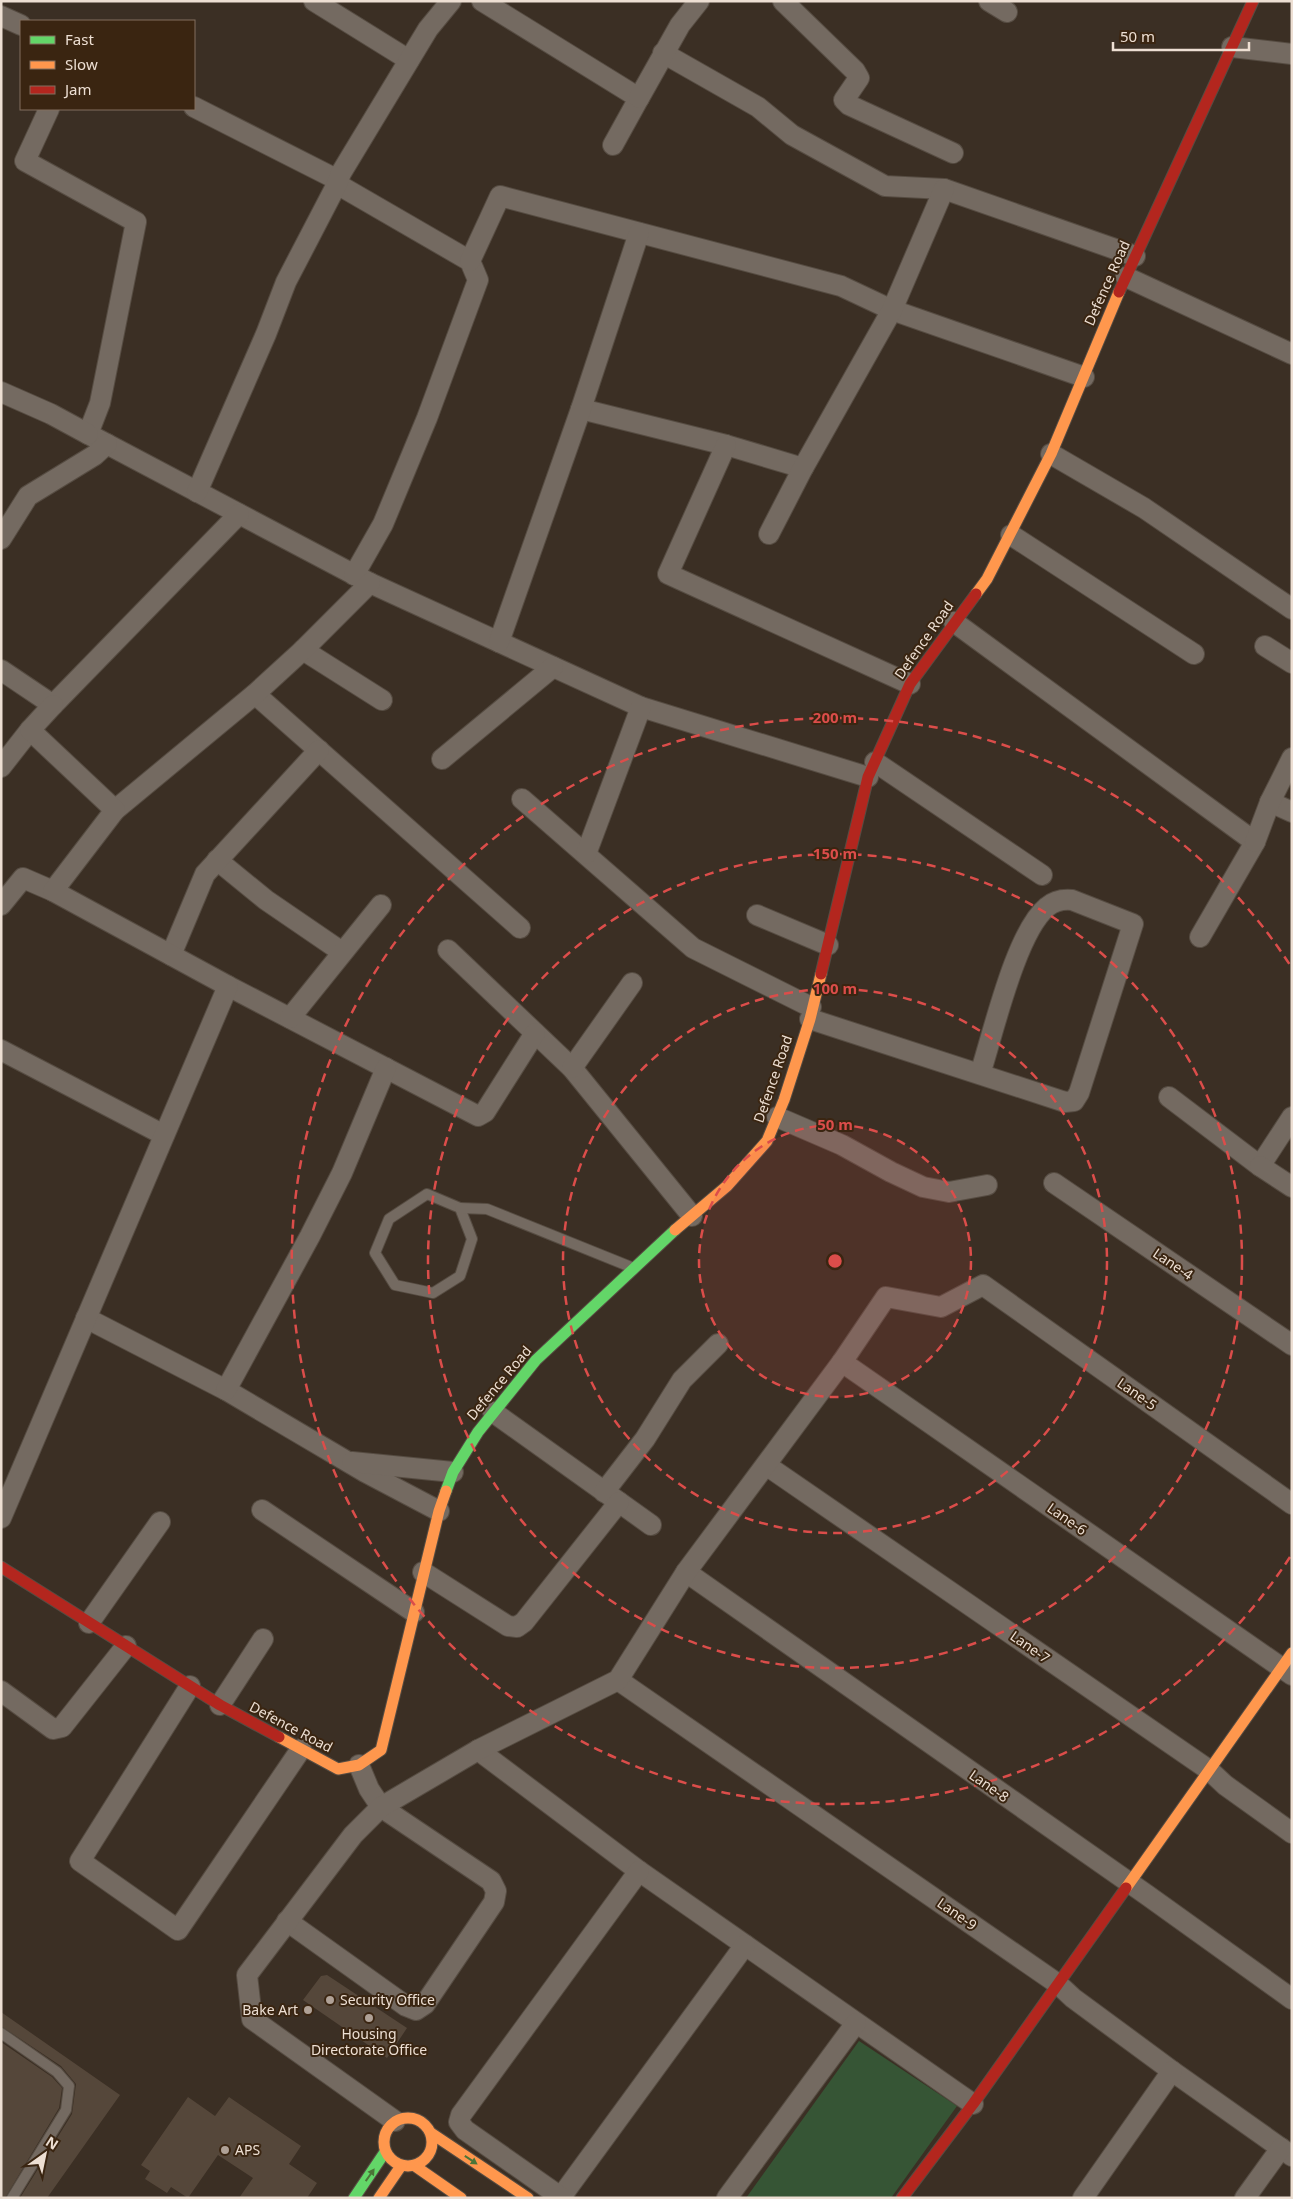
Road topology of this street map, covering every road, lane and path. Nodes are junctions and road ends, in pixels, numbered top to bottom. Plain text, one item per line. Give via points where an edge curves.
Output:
1 (314, 1) edge
2 (451, 1) edge
3 (482, 1) edge
4 (699, 1) edge
5 (783, 1) edge
6 (988, 1) edge
7 (1248, 3) edge
8 (1007, 12) dead end
9 (1, 16) edge
10 (20, 25) edge
11 (1232, 47) junction
12 (663, 53) junction
13 (1292, 54) edge
14 (410, 60) junction
15 (639, 98) junction
16 (195, 108) edge
17 (49, 110) edge
18 (613, 145) dead end
19 (953, 154) dead end
20 (338, 182) junction
21 (944, 189) junction
22 (639, 233) junction
23 (1136, 256) junction
24 (470, 261) junction
25 (1126, 277) junction
26 (892, 310) junction
27 (1292, 354) edge
28 (1084, 377) junction
29 (1, 392) edge
30 (581, 409) junction
31 (88, 434) junction
32 (107, 444) junction
33 (726, 445) junction
34 (1051, 454) junction
35 (803, 468) junction
36 (197, 492) junction
37 (239, 514) junction
38 (769, 534) dead end
39 (1011, 535) junction
40 (1, 539) edge
41 (362, 579) junction
42 (1292, 609) edge
43 (954, 622) junction
44 (499, 642) junction
45 (1265, 646) dead end
46 (303, 650) junction
47 (1194, 654) dead end
48 (1292, 664) edge
49 (553, 667) junction
50 (1, 670) edge
51 (910, 684) junction
52 (255, 694) junction
53 (382, 700) dead end
54 (52, 705) junction
55 (641, 707) junction
56 (30, 730) junction
57 (319, 750) junction
58 (1292, 758) edge
59 (442, 759) dead end
60 (1, 767) edge
61 (871, 769) junction
62 (522, 799) dead end
63 (1270, 802) junction
64 (115, 810) junction
65 (1292, 812) edge
66 (1255, 842) junction
67 (586, 854) junction
68 (217, 860) junction
69 (1042, 875) dead end
70 (53, 891) junction
71 (1, 905) edge
72 (381, 905) dead end
73 (757, 915) dead end
74 (520, 928) dead end
75 (1200, 937) dead end
76 (828, 945) junction
77 (448, 950) dead end
78 (342, 952) junction
79 (171, 955) junction
80 (632, 983) dead end
81 (228, 986) junction
82 (810, 1013) junction
83 (290, 1018) junction
84 (535, 1033) junction
85 (1, 1050) edge
86 (386, 1068) junction
87 (572, 1068) junction
88 (980, 1074) junction
89 (1169, 1097) dead end
90 (777, 1117) junction
91 (1292, 1117) edge
92 (164, 1135) junction
93 (1260, 1166) junction
94 (1054, 1182) dead end
95 (987, 1185) dead end
96 (1292, 1187) edge
97 (460, 1208) junction
98 (692, 1216) junction
99 (634, 1269) junction
100 (86, 1318) junction
101 (718, 1344) dead end
102 (1292, 1344) edge
103 (842, 1362) junction
104 (226, 1390) junction
105 (493, 1412) junction
106 (345, 1461) junction
107 (766, 1465) junction
108 (453, 1472) junction
109 (611, 1497) junction
110 (1292, 1504) edge
111 (262, 1510) dead end
112 (439, 1511) junction
113 (1, 1518) edge
114 (160, 1522) dead end
115 (651, 1525) dead end
116 (423, 1572) junction
117 (686, 1572) junction
118 (4, 1574) edge
119 (414, 1612) junction
120 (90, 1623) junction
121 (263, 1639) dead end
122 (126, 1646) junction
123 (1288, 1665) edge
124 (618, 1680) junction
125 (190, 1686) junction
126 (1, 1692) edge
127 (220, 1705) junction
128 (301, 1748) junction
129 (478, 1750) junction
130 (359, 1765) junction
131 (1209, 1770) junction
132 (381, 1807) junction
133 (1292, 1833) edge
134 (639, 1871) junction
135 (1129, 1884) junction
136 (287, 1921) junction
137 (745, 1945) junction
138 (1058, 1984) junction
139 (1292, 1999) edge
140 (856, 2023) junction
141 (1, 2032) edge
142 (1172, 2071) junction
143 (973, 2104) junction
144 (395, 2121) junction
145 (430, 2133) junction
146 (385, 2152) junction
147 (1286, 2152) edge
148 (401, 2166) junction
149 (415, 2166) junction
150 (12, 2198) edge
151 (354, 2198) edge
152 (380, 2198) edge
153 (461, 2198) edge
154 (528, 2198) edge
155 (561, 2198) edge
156 (727, 2198) edge
157 (902, 2198) edge
158 (1083, 2198) edge
159 (1245, 2198) edge

1 - 14 street
2 - 14 street via 428,29
3 - 15 street
4 - 12 street
5 - 19 street via 855,71 859,78 844,100 849,105
6 - 8 street
7 - 11 street, Defence Road
9 - 10 street
11 - 13 street
11 - 23 street, Defence Road
12 - 15 street
12 - 21 street via 758,107 792,135 884,186
14 - 20 street
15 - 18 street
16 - 20 street
17 - 31 street via 25,161 136,222 100,403
20 - 24 street
20 - 36 street via 286,282
21 - 23 street
21 - 26 street
22 - 24 street via 500,196
22 - 26 street via 840,286
22 - 30 street
23 - 25 street, Defence Road
24 - 41 street via 478,280 476,288
25 - 27 street
25 - 28 street, Defence Road
26 - 28 street
26 - 35 street
28 - 34 street, Defence Road
29 - 31 street
30 - 33 street
30 - 44 street
31 - 32 street
32 - 36 street
32 - 40 street via 28,496
33 - 35 street
33 - 51 street via 668,574
34 - 39 street, Defence Road
34 - 42 street via 1144,508
35 - 38 street
36 - 37 street
37 - 41 street
37 - 54 street
39 - 43 street, Defence Road via 987,579
39 - 47 street
41 - 44 street
41 - 46 street
43 - 51 street, Defence Road
43 - 66 street
44 - 49 street
45 - 48 street
46 - 52 street
46 - 53 street
49 - 55 street
49 - 59 street
50 - 54 street
51 - 61 street, Defence Road
52 - 57 street
52 - 64 street
54 - 56 street
55 - 61 street
55 - 67 street
56 - 60 street
56 - 64 street
57 - 68 street
57 - 74 street
58 - 63 street
61 - 69 street
61 - 76 street, Defence Road
62 - 67 street
63 - 65 street
63 - 66 street
64 - 70 street
66 - 75 street
67 - 82 street via 693,948
68 - 78 street via 266,900
68 - 79 street via 205,874
70 - 71 street via 23,878
70 - 79 street
72 - 78 street
73 - 76 street
76 - 82 street, Defence Road
77 - 84 street
78 - 83 street
79 - 81 street
80 - 87 street
81 - 83 street
81 - 92 street
82 - 88 street
82 - 90 street, Defence Road
83 - 86 street
84 - 86 street via 485,1112 478,1116
84 - 87 street
85 - 92 street
86 - 104 street via 342,1173
87 - 98 street
88 - 88 street via 1065,1102 1074,1101 1134,924 1072,900 1063,899 1046,907 1020,948
89 - 93 street
90 - 95 street via 842,1145 924,1187 949,1192
90 - 98 street, Defence Road via 767,1141 727,1186
91 - 93 street
92 - 100 street
93 - 96 street
94 - 102 street, Lane-4
97 - 97 lane via 472,1238 460,1276 433,1294 395,1285 376,1253 389,1219 427,1194
97 - 99 lane via 487,1209
98 - 99 street, Defence Road
99 - 105 street, Defence Road via 536,1360
100 - 104 street
100 - 113 street
101 - 109 street via 682,1380
103 - 107 street
103 - 110 street, Lane-5 via 886,1297 941,1307 983,1284
103 - 123 street, Lane-6
104 - 106 street
105 - 108 street, Defence Road
105 - 109 street
106 - 108 street
106 - 112 street
107 - 117 street
107 - 131 street, Lane-7
108 - 112 street, Defence Road
109 - 115 street
109 - 116 street via 524,1622 517,1627 508,1626
111 - 119 street
112 - 116 street, Defence Road
114 - 120 street
116 - 119 street, Defence Road
117 - 124 street
117 - 135 street, Lane-8
118 - 120 street, Defence Road
119 - 130 street, Defence Road via 381,1750
120 - 122 street, Defence Road
121 - 127 street
122 - 125 street, Defence Road
122 - 126 street via 62,1727 53,1729
123 - 131 street
124 - 129 street
124 - 138 street, Lane-9
125 - 127 street, Defence Road
125 - 128 street via 80,1861 178,1930
127 - 128 street, Defence Road
128 - 130 street, Defence Road via 338,1769
129 - 132 street
129 - 134 street
130 - 132 street
131 - 133 street, Lane-7
131 - 135 street
132 - 136 street via 353,1835
132 - 136 street via 491,1881 496,1891 494,1902 426,2004 416,2010 406,2006
134 - 137 street
134 - 155 street via 459,2122 465,2130
135 - 138 street
135 - 139 street, Lane-8
136 - 144 street via 248,1975 252,2019
137 - 140 street
137 - 155 street
138 - 142 street, Lane-9
138 - 143 street
140 - 143 street
140 - 156 street
141 - 150 lane via 57,2072 69,2086 66,2110
142 - 147 street, Lane-9
142 - 158 street
143 - 157 street
144 - 145 street via 415,2119 422,2122
144 - 146 street via 384,2138
145 - 149 street via 430,2153
145 -> 154 street
146 - 148 street
151 -> 146 street
147 - 159 street
148 - 149 street
148 - 152 street
149 - 153 street

